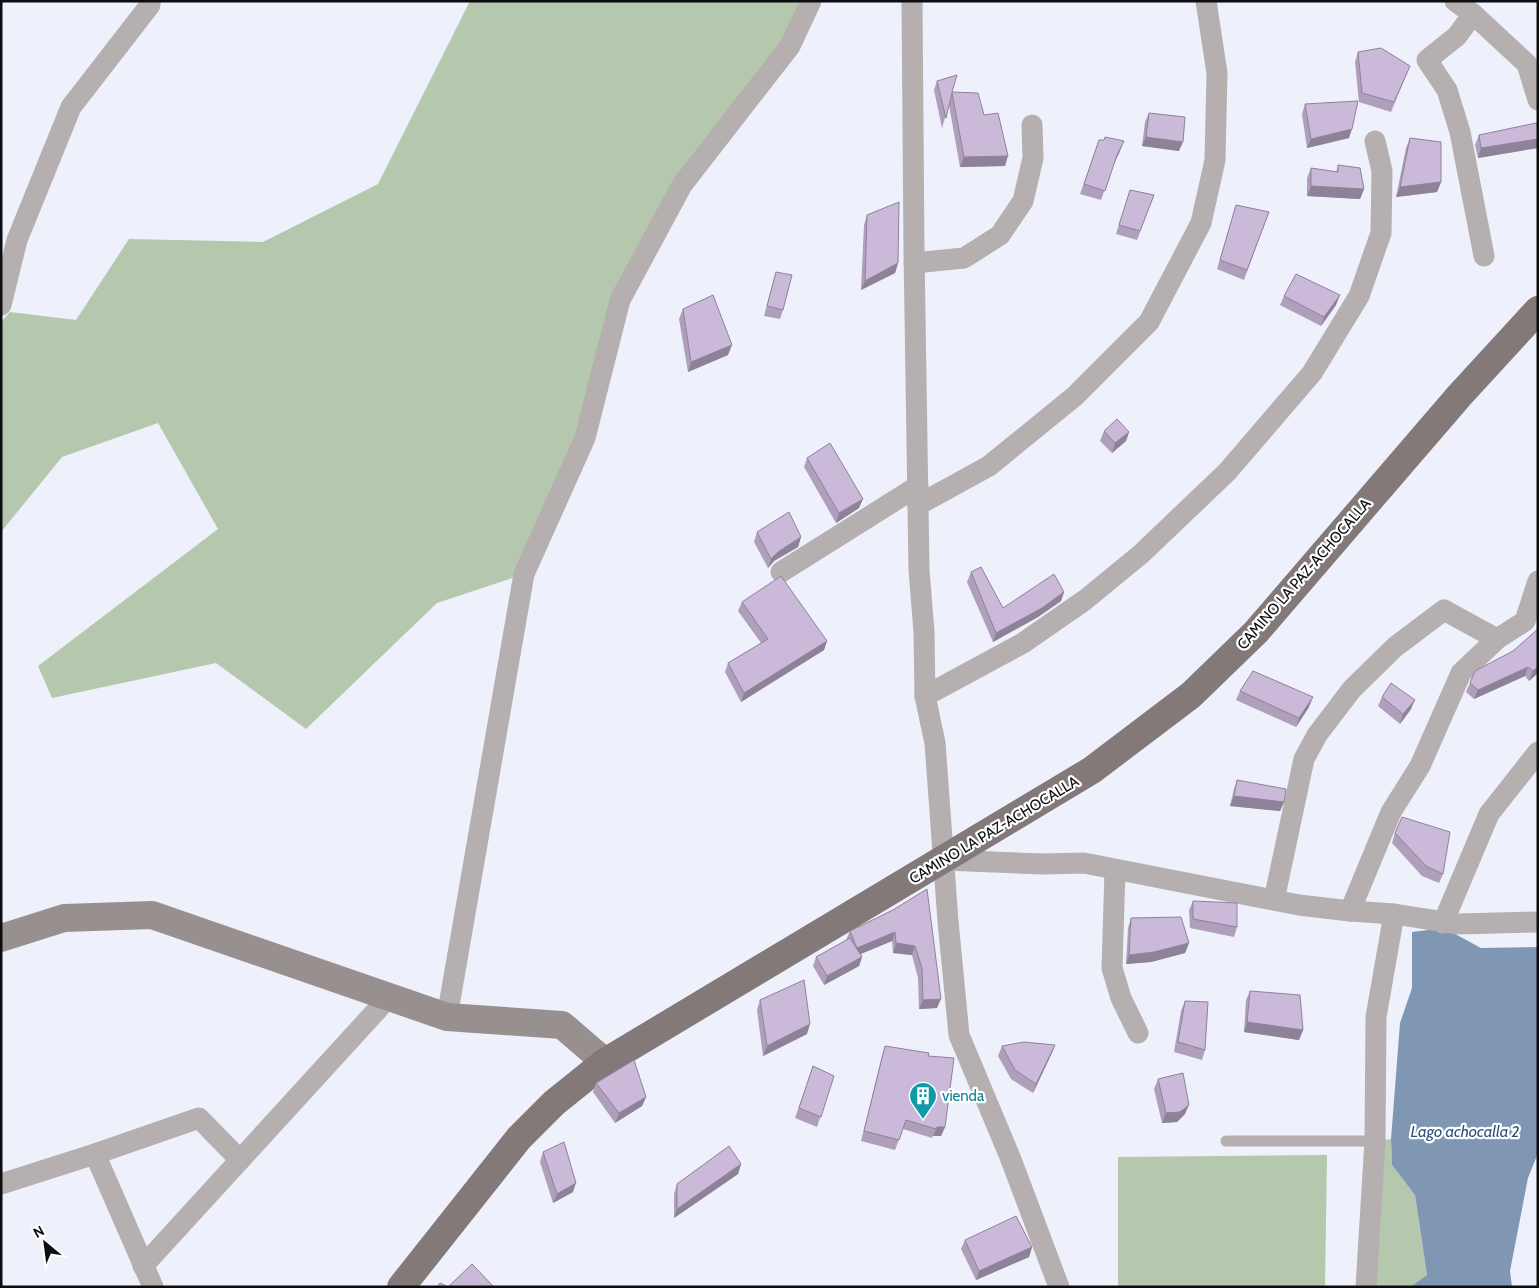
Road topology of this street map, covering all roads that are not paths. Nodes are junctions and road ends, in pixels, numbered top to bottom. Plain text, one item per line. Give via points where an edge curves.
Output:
1 (150, 1) edge
2 (811, 1) edge
3 (912, 1) edge
4 (1206, 1) edge
5 (1455, 1) edge
6 (1473, 14) junction
7 (1538, 100) edge
8 (1032, 125) dead end
9 (1375, 141) dead end
10 (1484, 256) dead end
11 (914, 263) junction
12 (1, 305) edge
13 (1538, 310) edge
14 (918, 496) junction
15 (781, 572) dead end
16 (1538, 581) edge
17 (1497, 638) junction
18 (925, 696) junction
19 (1538, 752) edge
20 (944, 860) junction
21 (1115, 870) junction
22 (1274, 900) junction
23 (1350, 911) junction
24 (1394, 914) junction
25 (1536, 920) edge
26 (1443, 923) junction
27 (1, 938) edge
28 (390, 997) junction
29 (447, 1017) junction
30 (1138, 1033) dead end
31 (605, 1062) junction
32 (1226, 1140) dead end
33 (1375, 1141) junction
34 (95, 1154) junction
35 (240, 1160) junction
36 (1, 1184) edge
37 (143, 1266) junction
38 (152, 1287) edge
39 (401, 1287) edge
40 (1059, 1287) edge
41 (1366, 1287) edge

1 - 12 street via 71,107 17,240
2 - 29 street via 790,46 682,185 620,300 585,438 524,574
3 - 11 street
4 - 14 street via 1218,74 1216,160 1201,223 1149,322 1075,396 989,466
5 - 6 street
6 - 7 street via 1527,64
6 - 10 street via 1457,36 1427,60 1447,90 1460,132
8 - 11 street via 1033,158 1023,202 1000,235 964,258
9 - 18 street via 1382,171 1381,233 1359,296 1312,373 1227,472 1141,554 1023,643
11 - 14 street
13 - 20 main road, CAMINO LA PAZ-ACHOCALLA via 1458,396 1256,632 1191,695 1092,770
14 - 15 street
14 - 18 street
16 - 17 street via 1525,621
17 - 22 street via 1444,610 1395,648 1352,689 1317,735 1304,759
17 - 23 street via 1461,673 1420,766 1391,812
18 - 20 street via 935,743
19 - 26 street via 1490,814
20 - 21 street via 1084,863
20 - 31 main road, CAMINO LA PAZ-ACHOCALLA
20 - 40 street via 959,1035
21 - 22 street
21 - 30 street via 1112,968 1121,998
22 - 23 street
23 - 24 street
24 - 26 street
24 - 33 street via 1376,1017
25 - 26 street
27 - 28 main road via 64,918 152,914
28 - 29 main road
28 - 35 street
29 - 31 main road via 562,1026
31 - 39 main road, CAMINO LA PAZ-ACHOCALLA via 554,1103 519,1138
32 - 33 lane
33 - 41 street
34 - 35 street via 199,1118
34 - 36 street
34 - 37 street
35 - 37 street
37 - 38 street

